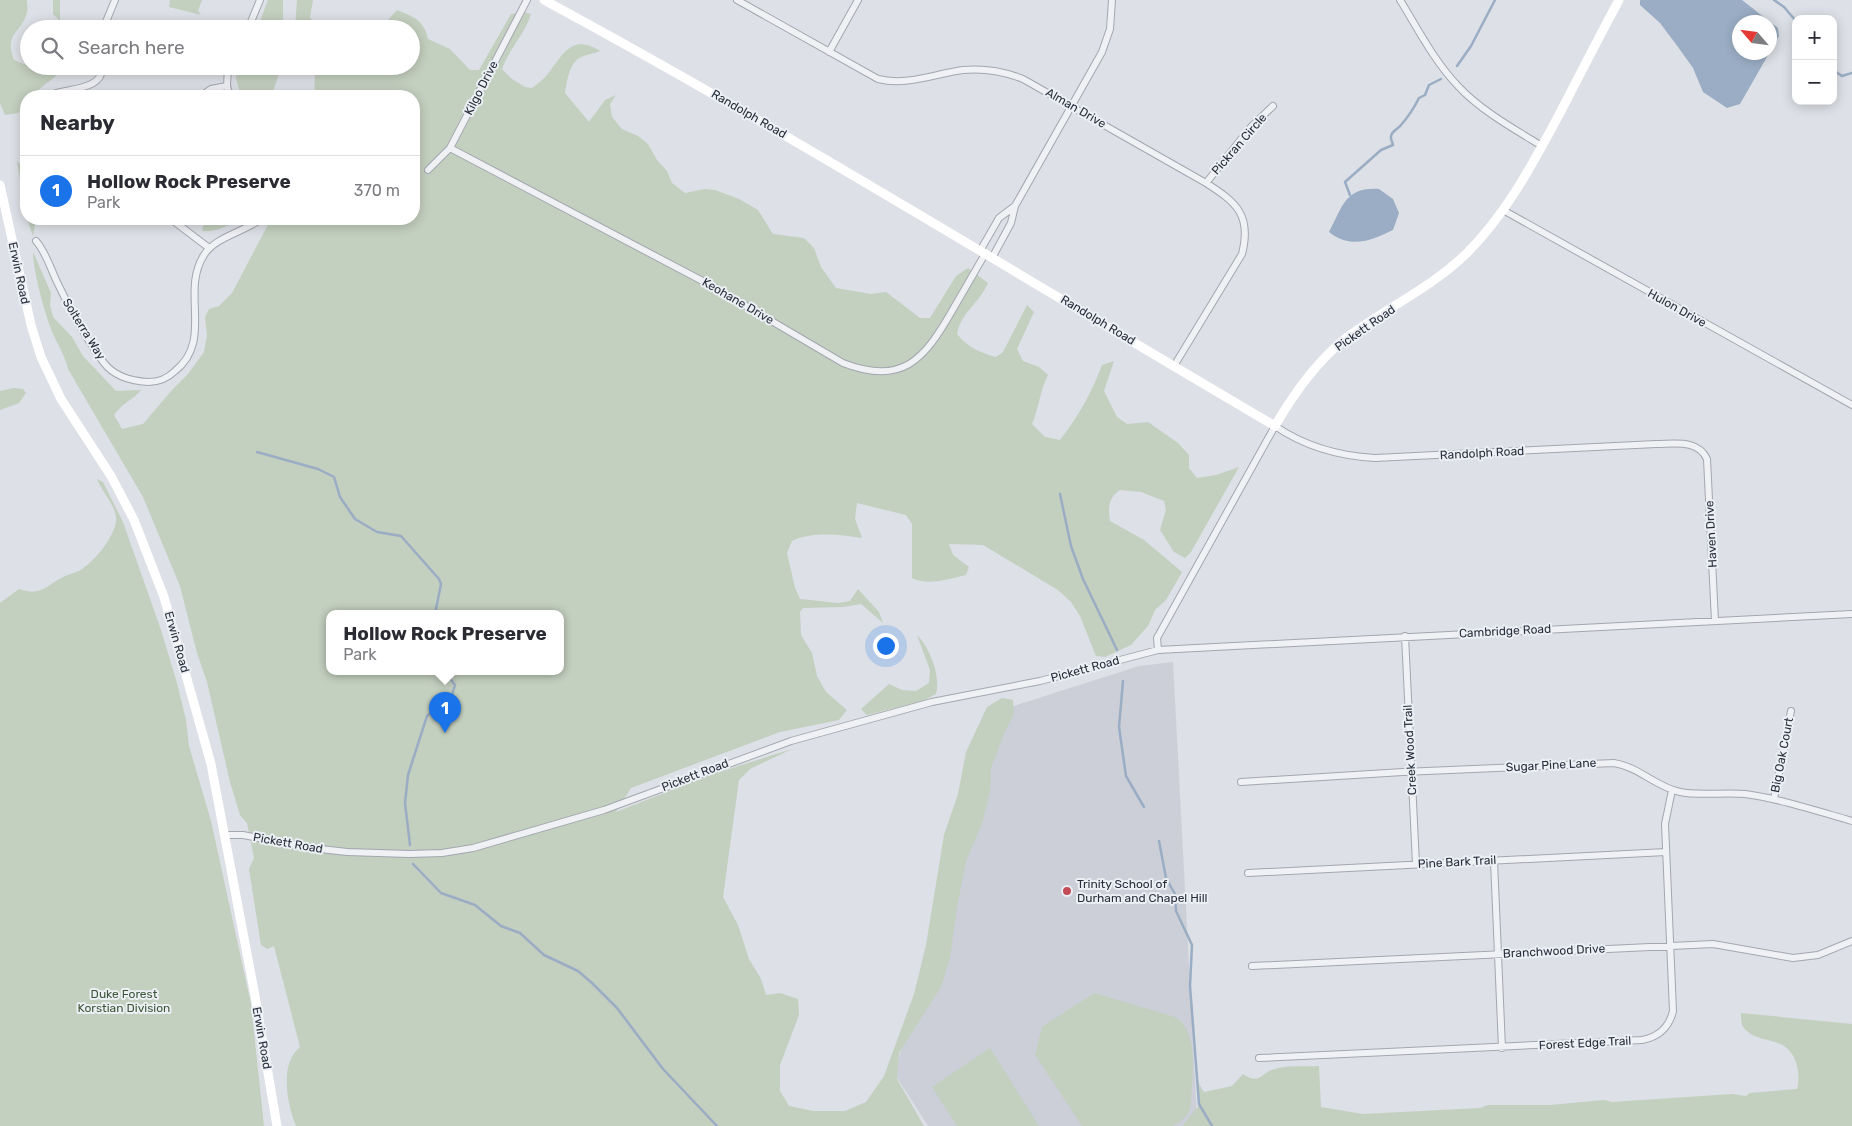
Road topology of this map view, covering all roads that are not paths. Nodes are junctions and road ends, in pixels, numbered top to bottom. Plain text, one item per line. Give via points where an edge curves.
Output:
1 (115, 0) edge
2 (260, 0) edge
3 (527, 0) edge
4 (544, 0) edge
5 (737, 0) edge
6 (858, 0) edge
7 (1112, 0) edge
8 (1400, 0) edge
9 (1619, 0) edge
10 (107, 20) edge
11 (252, 20) edge
12 (829, 52) junction
13 (101, 75) edge
14 (228, 75) edge
15 (227, 86) junction
16 (68, 90) edge
17 (208, 90) edge
18 (228, 90) edge
19 (1071, 105) junction
20 (1273, 106) dead end
21 (1542, 146) junction
22 (450, 148) junction
23 (428, 170) dead end
24 (1206, 183) junction
25 (0, 185) edge
26 (1015, 206) junction
27 (1503, 210) junction
28 (179, 225) edge
29 (250, 225) edge
30 (36, 241) dead end
31 (209, 248) junction
32 (986, 254) junction
33 (1174, 366) junction
34 (1852, 405) edge
35 (1274, 426) junction
36 (1701, 449) joint
37 (1852, 614) edge
38 (1715, 621) junction
39 (1405, 636) junction
40 (1158, 650) junction
41 (1791, 711) dead end
42 (1412, 771) junction
43 (1240, 782) dead end
44 (1672, 790) junction
45 (1774, 799) junction
46 (1852, 821) edge
47 (226, 836) junction
48 (1666, 852) junction
49 (1494, 861) junction
50 (1416, 864) junction
51 (1248, 873) dead end
52 (1852, 941) edge
53 (1670, 945) junction
54 (1498, 954) junction
55 (1252, 966) dead end
56 (1502, 1048) junction
57 (1259, 1058) dead end
58 (277, 1126) edge

1 - 10 street
2 - 11 street
3 - 22 street, Kilgo Drive
4 - 32 street, Randolph Road via 684,76
5 - 12 street, Alman Drive
6 - 12 street
7 - 19 street, Keohane Drive via 1110,29 1102,52
8 - 21 street via 1443,68 1459,87 1484,108
9 - 21 street, Pickett Road
12 - 19 street, Alman Drive via 867,74 889,81 969,70 1006,73
13 - 16 street via 97,82
14 - 15 street
15 - 17 street
15 - 18 street
19 - 24 street, Alman Drive
19 - 26 street, Keohane Drive
20 - 24 street, Pickran Circle via 1251,127
21 - 27 street, Pickett Road
22 - 23 street, Kilgo Drive
22 - 32 street, Keohane Drive via 712,286 842,364 862,371 902,369 920,357 935,341
24 - 33 street, Alman Drive via 1230,199 1241,214 1245,242 1235,268
25 - 47 street, Erwin Road via 41,358 61,399 111,476 153,564 202,728
26 - 32 street, Keohane Drive via 1011,223
26 - 32 street, Keohane Drive via 999,218
27 - 34 street, Hulon Drive
27 - 35 street, Pickett Road via 1468,252 1442,275 1334,348 1301,384
28 - 31 street
29 - 31 street
30 - 31 street, Solterra Way via 67,304 103,362 120,375 148,382 162,380 173,373 192,349 196,338 194,281
32 - 33 street, Randolph Road
33 - 35 street, Randolph Road
35 - 36 street, Randolph Road via 1318,447 1370,457 1677,444
35 - 40 street, Pickett Road via 1157,638
36 - 38 street, Haven Drive via 1706,459 1708,481
37 - 38 street, Cambridge Road
38 - 39 street, Cambridge Road
39 - 40 street, Cambridge Road
39 - 42 street, Creek Wood Trail
40 - 47 street, Pickett Road via 1040,681 932,702 790,740 604,810 473,848 442,853 347,852 243,835
41 - 45 street, Big Oak Court
42 - 43 street, Sugar Pine Lane
42 - 44 street, Sugar Pine Lane via 1614,763 1630,766
42 - 50 street, Creek Wood Trail
44 - 45 street, Sugar Pine Lane via 1725,792
44 - 48 street, Forest Edge Trail via 1666,811
45 - 46 street, Sugar Pine Lane
47 - 58 street, Erwin Road
48 - 49 street, Pine Bark Trail
48 - 53 street, Forest Edge Trail
49 - 50 street, Pine Bark Trail
49 - 54 street
50 - 51 street, Pine Bark Trail
52 - 53 street, Branchwood Drive via 1818,955 1793,958 1726,945
53 - 54 street, Branchwood Drive
53 - 56 street, Forest Edge Trail via 1673,1012 1670,1022 1659,1034 1642,1040
54 - 55 street, Branchwood Drive
54 - 56 street
56 - 57 street, Forest Edge Trail

